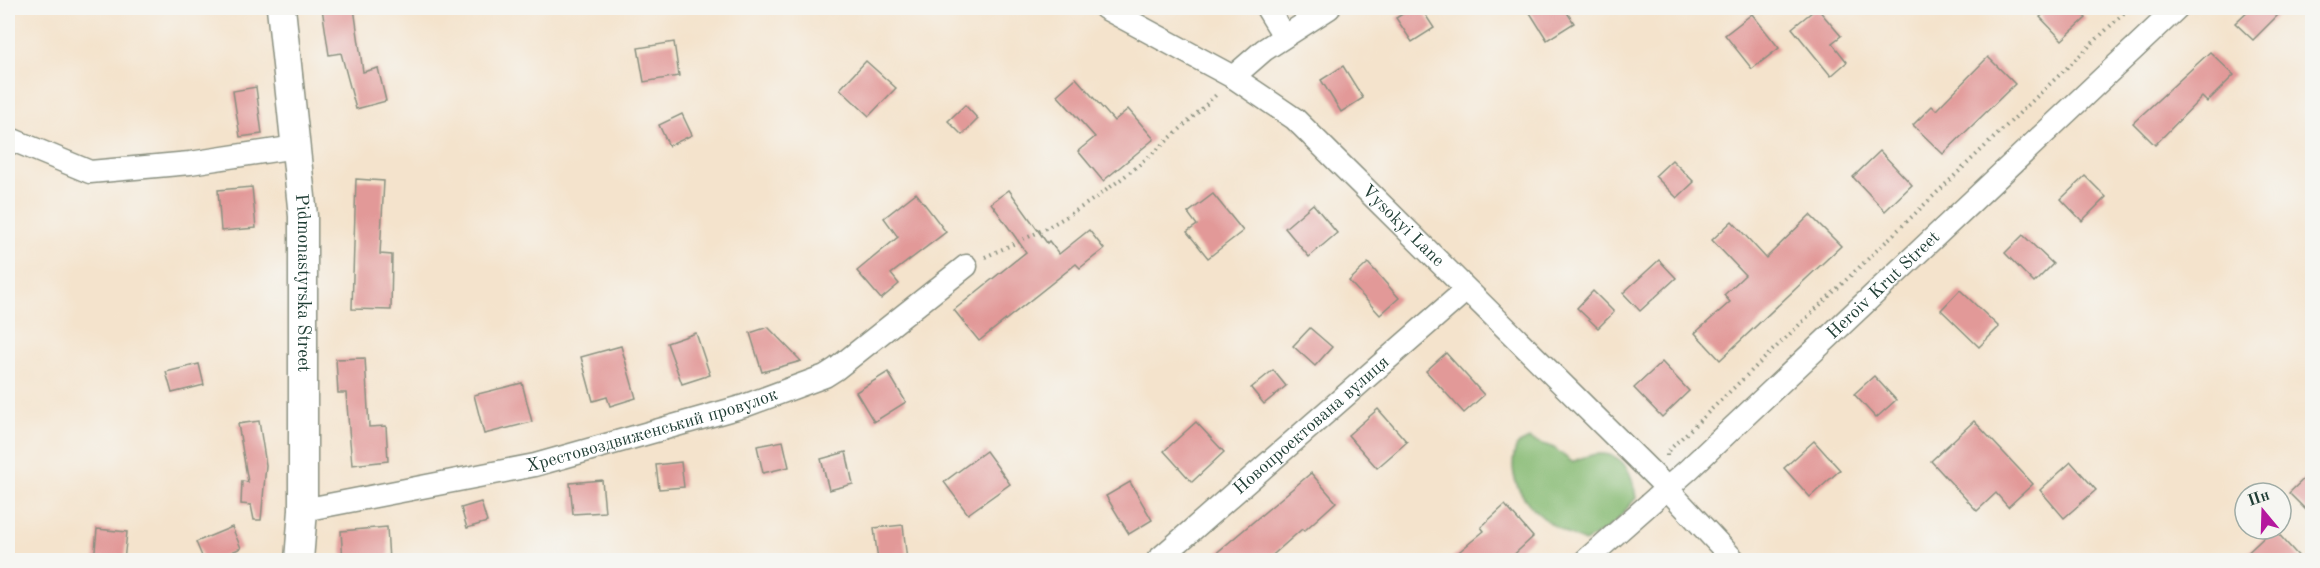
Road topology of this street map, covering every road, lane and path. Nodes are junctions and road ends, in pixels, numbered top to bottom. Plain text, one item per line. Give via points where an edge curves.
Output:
1 (280, 8) edge
2 (1105, 8) edge
3 (1267, 8) edge
4 (1329, 8) edge
5 (2129, 8) edge
6 (2177, 8) edge
7 (1284, 36) junction
8 (1233, 77) junction
9 (8, 138) edge
10 (296, 147) junction
11 (966, 266) joint
12 (1466, 290) junction
13 (1668, 460) dead end
14 (1667, 489) junction
15 (303, 510) junction
16 (299, 561) edge
17 (1158, 561) edge
18 (1587, 561) edge
19 (1734, 561) edge

1 - 10 street, Pidmonastyrska Street
2 - 8 street, Vysokyi Lane
3 - 7 street
4 - 7 street
5 - 13 path via 1675,444 1667,452
6 - 14 street, Heroiv Krut Street
7 - 8 street
8 - 11 path via 1170,140 1097,196 1049,227
8 - 12 street, Vysokyi Lane via 1295,118
9 - 10 street via 90,172 190,163
10 - 15 street, Pidmonastyrska Street via 303,216
11 - 15 street, Хрестовоздвиженський провулок via 836,369 754,403 535,465
12 - 14 street, Vysokyi Lane
12 - 17 street, Новопроектована вулиця
14 - 18 street, Heroiv Krut Street
14 - 19 street, Vysokyi Lane
15 - 16 street, Pidmonastyrska Street

